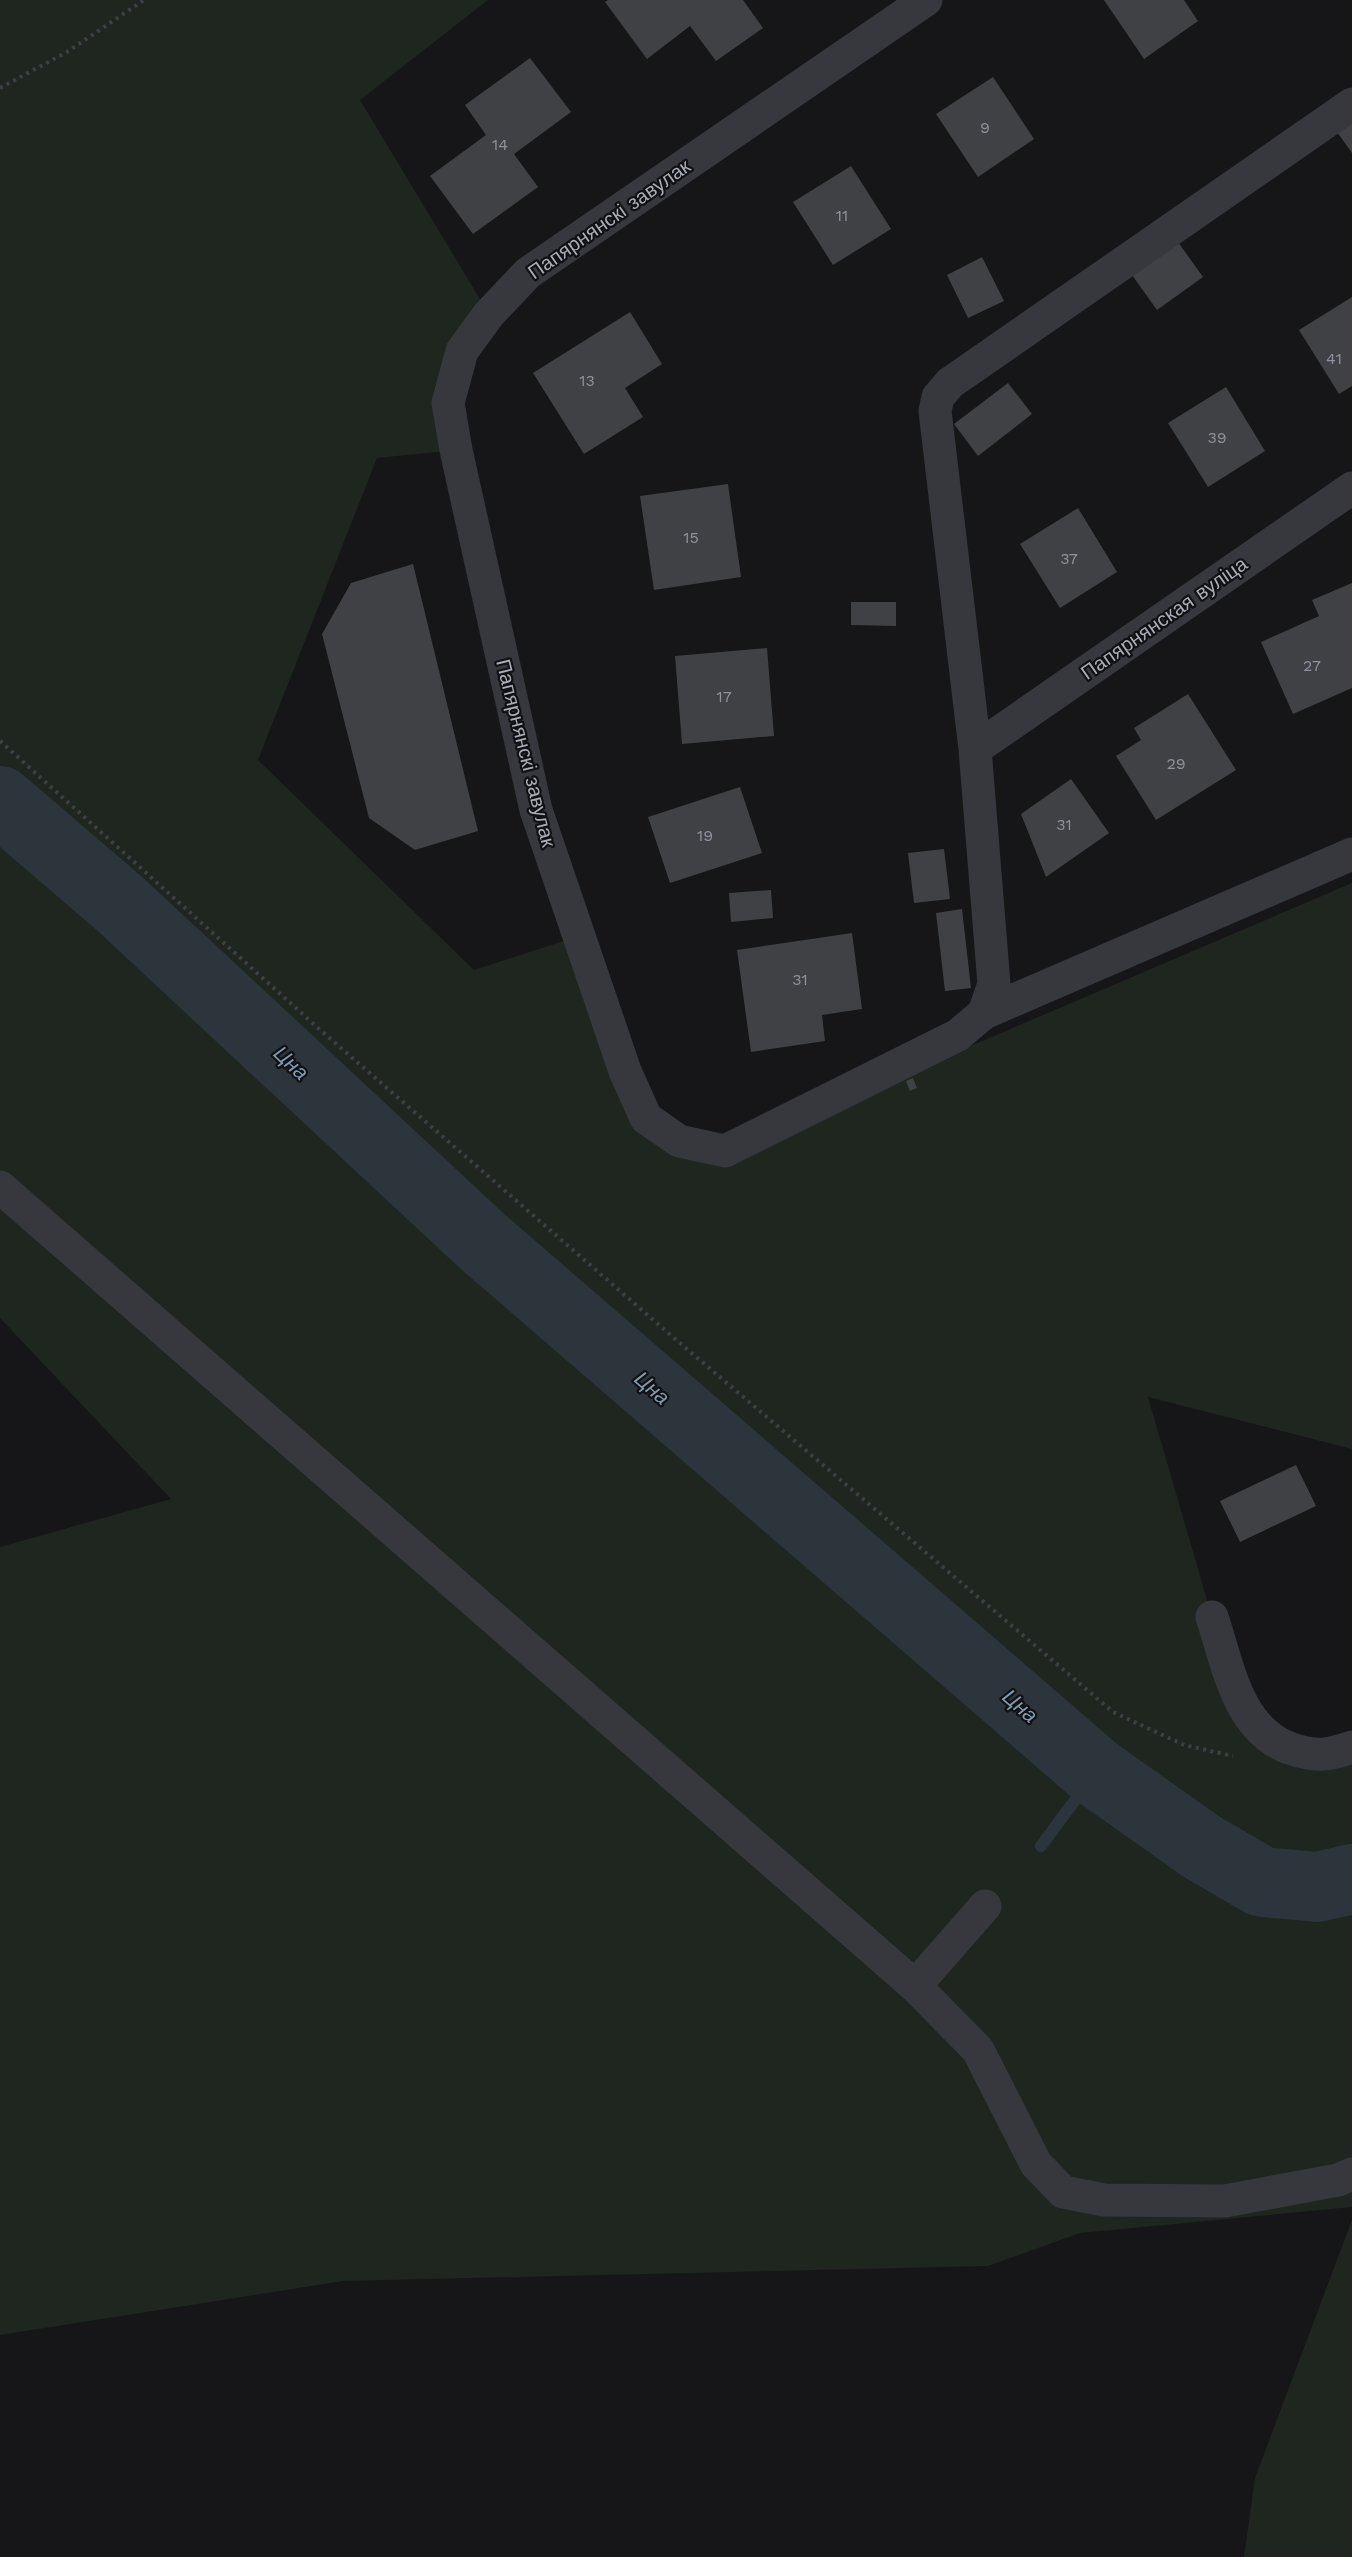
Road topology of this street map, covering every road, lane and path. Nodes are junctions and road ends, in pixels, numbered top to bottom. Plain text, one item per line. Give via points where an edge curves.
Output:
1 (144, 0) edge
2 (926, 0) edge
3 (0, 88) edge
4 (1352, 104) edge
5 (1352, 488) edge
6 (0, 741) edge
7 (975, 749) junction
8 (1352, 854) edge
9 (984, 1013) junction
10 (0, 1187) edge
11 (1212, 1617) dead end
12 (1352, 1747) edge
13 (1236, 1757) dead end
14 (985, 1906) dead end
15 (915, 1986) junction
16 (1352, 2174) edge

1 - 3 path via 67,52
2 - 9 street, Папярнянскі завулак via 528,273 489,314 462,351 448,403 536,810 625,1071 646,1118 679,1141 725,1151 958,1035
4 - 7 street via 950,383 938,397 935,411
5 - 7 street, Папярнянская вуліца
6 - 13 path via 345,1051 1113,1712 1184,1744
7 - 9 street via 994,984
8 - 9 street
10 - 15 street
11 - 12 street via 1237,1694 1257,1728 1278,1743 1303,1753 1330,1755
14 - 15 street
15 - 16 street via 978,2050 1036,2164 1063,2192 1104,2200 1225,2201

